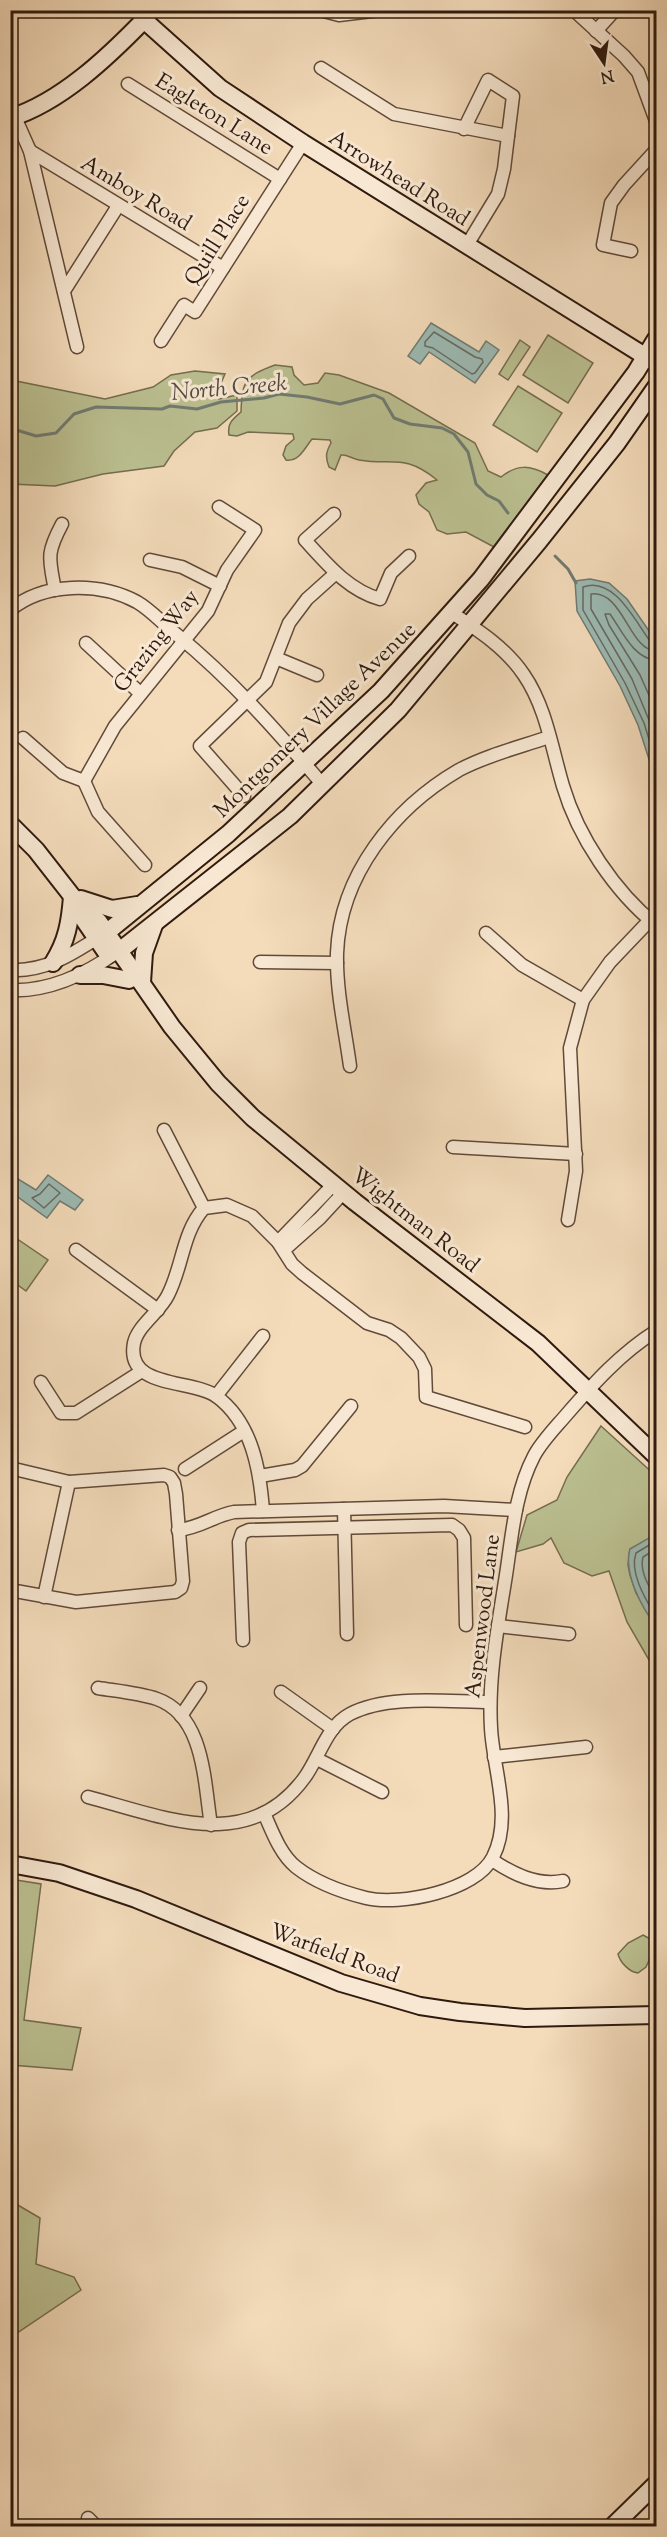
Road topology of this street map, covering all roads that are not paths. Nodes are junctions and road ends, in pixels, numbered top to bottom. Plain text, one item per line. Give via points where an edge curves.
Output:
1 (320, 10) edge
2 (380, 10) edge
3 (579, 10) edge
4 (615, 10) edge
5 (145, 14) edge
6 (596, 31) junction
7 (321, 68) dead end
8 (128, 84) dead end
9 (12, 113) edge
10 (657, 121) edge
11 (464, 129) junction
12 (508, 136) junction
13 (303, 143) junction
14 (657, 150) edge
15 (30, 151) junction
16 (280, 179) junction
17 (118, 206) junction
18 (467, 245) junction
19 (631, 251) dead end
20 (223, 268) junction
21 (64, 291) junction
22 (657, 339) edge
23 (161, 341) dead end
24 (77, 347) dead end
25 (652, 360) edge
26 (657, 387) edge
27 (219, 507) dead end
28 (334, 514) dead end
29 (62, 524) dead end
30 (409, 556) dead end
31 (150, 560) dead end
32 (336, 573) junction
33 (220, 586) junction
34 (55, 590) junction
35 (10, 610) edge
36 (452, 613) junction
37 (470, 625) junction
38 (185, 642) junction
39 (86, 643) dead end
40 (276, 658) junction
41 (317, 675) dead end
42 (140, 693) junction
43 (248, 701) junction
44 (549, 737) junction
45 (23, 738) dead end
46 (305, 764) junction
47 (84, 781) junction
48 (323, 785) junction
49 (244, 796) dead end
50 (10, 824) edge
51 (145, 865) dead end
52 (76, 900) junction
53 (141, 904) junction
54 (653, 923) edge
55 (154, 924) junction
56 (486, 933) dead end
57 (101, 936) junction
58 (114, 955) junction
59 (260, 962) dead end
60 (53, 963) junction
61 (337, 963) junction
62 (10, 970) edge
63 (80, 975) junction
64 (135, 981) junction
65 (10, 990) edge
66 (583, 1000) junction
67 (350, 1066) dead end
68 (164, 1130) dead end
69 (453, 1147) dead end
70 (576, 1154) junction
71 (339, 1188) junction
72 (204, 1208) junction
73 (568, 1220) dead end
74 (281, 1246) junction
75 (76, 1250) dead end
76 (158, 1310) junction
77 (657, 1331) edge
78 (263, 1336) dead end
79 (142, 1371) junction
80 (41, 1382) dead end
81 (588, 1390) junction
82 (216, 1396) junction
83 (351, 1406) dead end
84 (525, 1427) dead end
85 (244, 1431) junction
86 (657, 1456) edge
87 (10, 1468) edge
88 (185, 1469) dead end
89 (260, 1476) junction
90 (69, 1482) junction
91 (344, 1509) junction
92 (516, 1510) junction
93 (263, 1511) junction
94 (344, 1528) junction
95 (178, 1530) junction
96 (10, 1590) edge
97 (44, 1597) junction
98 (466, 1625) dead end
99 (498, 1626) junction
100 (569, 1634) dead end
101 (347, 1635) dead end
102 (243, 1640) dead end
103 (98, 1688) dead end
104 (200, 1688) dead end
105 (281, 1692) dead end
106 (490, 1702) junction
107 (181, 1716) junction
108 (333, 1729) junction
109 (586, 1747) dead end
110 (317, 1758) junction
111 (494, 1758) junction
112 (382, 1792) dead end
113 (88, 1797) dead end
114 (264, 1813) junction
115 (211, 1825) junction
116 (492, 1860) junction
117 (10, 1864) edge
118 (562, 1881) dead end
119 (657, 2015) edge
120 (657, 2484) edge
121 (613, 2526) edge

1 - 2 street via 339,15
3 - 6 street via 577,13
4 - 6 street
5 - 9 main road via 111,54 87,74 59,93
5 - 13 main road, Arrowhead Road via 220,88
6 - 10 street via 638,72
7 - 11 street via 394,114
8 - 16 street, Eagleton Lane
9 - 15 street
11 - 12 street
11 - 12 street via 488,80 513,96
12 - 18 street via 498,194
13 - 16 street, Quill Place
13 - 18 main road, Arrowhead Road
14 - 19 street via 611,203 603,245
15 - 17 street, Amboy Road
15 - 21 street
16 - 20 street, Quill Place
17 - 20 street, Amboy Road
17 - 21 street
18 - 25 main road, Arrowhead Road
20 - 23 street, Quill Place via 195,312 184,305
21 - 24 street
22 - 25 main road, Montgomery Village Avenue
25 - 36 main road, Montgomery Village Avenue
26 - 37 main road, Montgomery Village Avenue via 617,443
27 - 33 street, Grazing Way via 255,530
28 - 32 street via 305,540
29 - 34 street via 49,555
30 - 32 street via 391,573 380,599 365,595
31 - 33 street via 182,567
32 - 40 street via 295,613
33 - 38 street, Grazing Way via 208,611
34 - 35 street via 33,596
34 - 38 street via 78,587 121,595 138,603
36 - 37 street
36 - 46 main road, Montgomery Village Avenue via 381,691
37 - 44 street via 504,650 524,675 539,702
37 - 48 main road, Montgomery Village Avenue via 398,710
38 - 42 street, Grazing Way
38 - 43 street
39 - 42 street
40 - 41 street
40 - 43 street via 266,682
42 - 47 street, Grazing Way via 115,726
43 - 46 street
43 - 49 street via 200,746
44 - 54 street via 568,801 587,839 609,872
44 - 61 street via 459,770 418,797 402,813 378,840 352,886 341,922
45 - 47 street via 63,773
46 - 48 street
46 - 53 main road, Montgomery Village Avenue via 228,834
47 - 51 street via 98,812
48 - 55 main road, Montgomery Village Avenue
50 - 52 main road, Wightman Road
52 - 53 main road via 112,909
52 - 57 main road, Wightman Road via 92,914
52 - 60 main road via 64,946
53 - 57 main road, Montgomery Village Avenue
54 - 66 street via 610,962
55 - 58 main road, Montgomery Village Avenue
55 - 64 main road
56 - 66 street via 522,964
57 - 58 main road, Wightman Road
57 - 60 street
58 - 63 street
58 - 64 main road, Wightman Road
59 - 61 street
60 - 62 street
61 - 67 street
63 - 64 main road via 99,974
63 - 65 street via 48,986
64 - 71 main road, Wightman Road via 145,999 158,1008 218,1083 253,1118
66 - 70 street via 570,1048
68 - 72 street
69 - 70 street
70 - 73 street
71 - 74 street
71 - 81 main road, Wightman Road via 538,1343
72 - 74 street via 238,1208 252,1216
72 - 76 street via 189,1229 172,1286
74 - 84 street via 292,1264 328,1293 367,1323 389,1330 411,1347 425,1369 426,1396
75 - 76 street
76 - 79 street via 134,1341
77 - 81 street, Aspenwood Lane via 623,1354
78 - 82 street
79 - 80 street via 68,1415 61,1413
79 - 82 street via 156,1380
81 - 86 main road, Wightman Road
81 - 92 street, Aspenwood Lane via 534,1456
82 - 85 street
83 - 89 street via 302,1466
85 - 88 street
85 - 89 street
87 - 90 street
89 - 93 street
90 - 95 street via 170,1477
90 - 97 street
91 - 92 street via 444,1506
91 - 93 street
91 - 94 street
92 - 99 street, Aspenwood Lane
93 - 95 street via 225,1514 199,1527
94 - 98 street via 452,1525 459,1530 464,1538
94 - 101 street
94 - 102 street via 242,1533 239,1542
95 - 97 street via 183,1581 175,1592 76,1602
96 - 97 street
99 - 100 street
99 - 106 street, Aspenwood Lane
103 - 107 street via 157,1699
104 - 107 street
105 - 108 street
106 - 108 street via 384,1703 349,1715
106 - 111 street, Aspenwood Lane
107 - 115 street via 197,1744
108 - 110 street
109 - 111 street
110 - 112 street
110 - 114 street via 291,1794
111 - 116 street, Aspenwood Lane via 502,1815
113 - 115 street
114 - 115 street via 244,1821
114 - 116 street via 278,1844 295,1866 314,1880 365,1898 400,1899 461,1885 476,1877
116 - 118 street via 525,1878
117 - 119 main road, Warfield Road via 59,1873 136,1899 341,1983 420,2006 525,2018
120 - 121 main road

